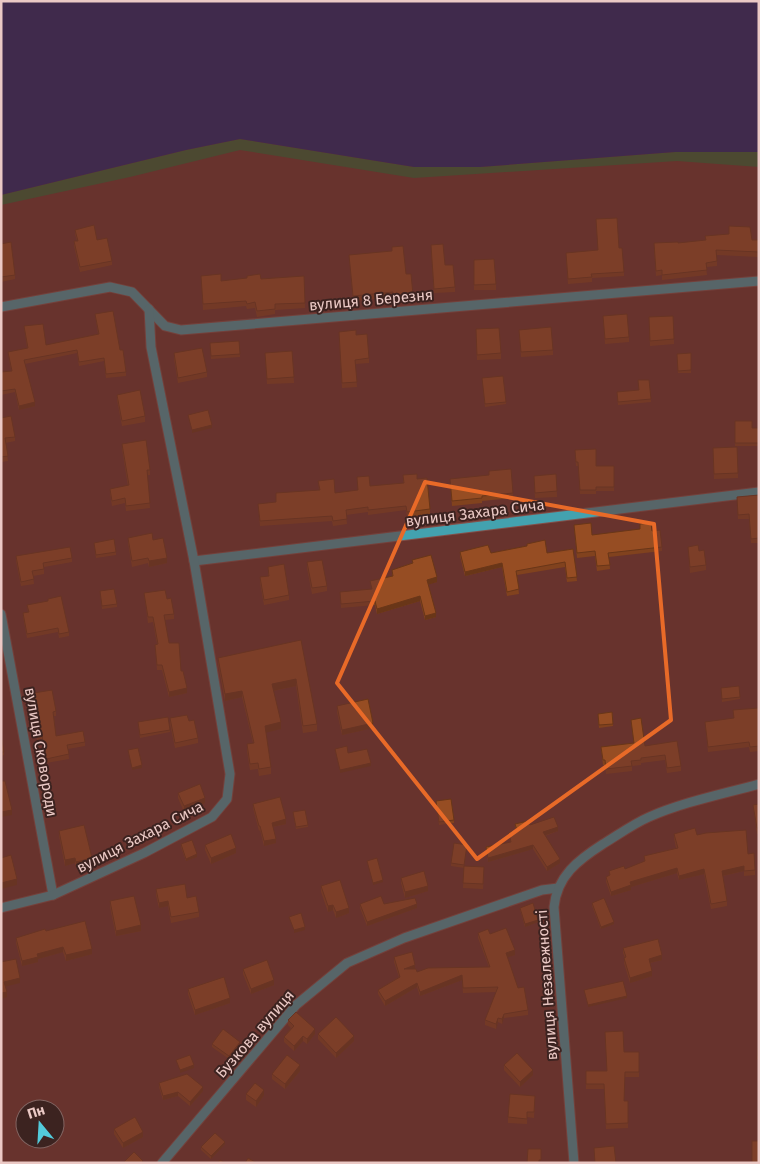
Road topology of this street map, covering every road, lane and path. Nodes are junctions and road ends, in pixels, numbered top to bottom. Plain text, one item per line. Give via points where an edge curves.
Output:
1 (759, 281) edge
2 (1, 307) edge
3 (149, 309) junction
4 (759, 492) edge
5 (194, 561) junction
6 (1, 614) edge
7 (759, 784) edge
8 (558, 888) junction
9 (53, 895) junction
10 (1, 908) edge
11 (162, 1163) edge
12 (574, 1163) edge

1 - 3 street, вулиця 8 Березня via 181,330 165,326
2 - 3 street, вулиця 8 Березня via 110,287 132,292
3 - 5 street, вулиця Захара Сича via 151,348
4 - 5 street, вулиця Захара Сича
5 - 9 street, вулиця Захара Сича via 230,774 227,799 212,817 144,854
6 - 9 street, вулиця Сковороди
7 - 8 street, вулиця Незалежності via 648,817 577,862
8 - 11 street, Бузкова вулиця via 542,890 404,938 347,963 296,1005
8 - 12 street, вулиця Незалежності via 554,907
9 - 10 street, вулиця Захара Сича

